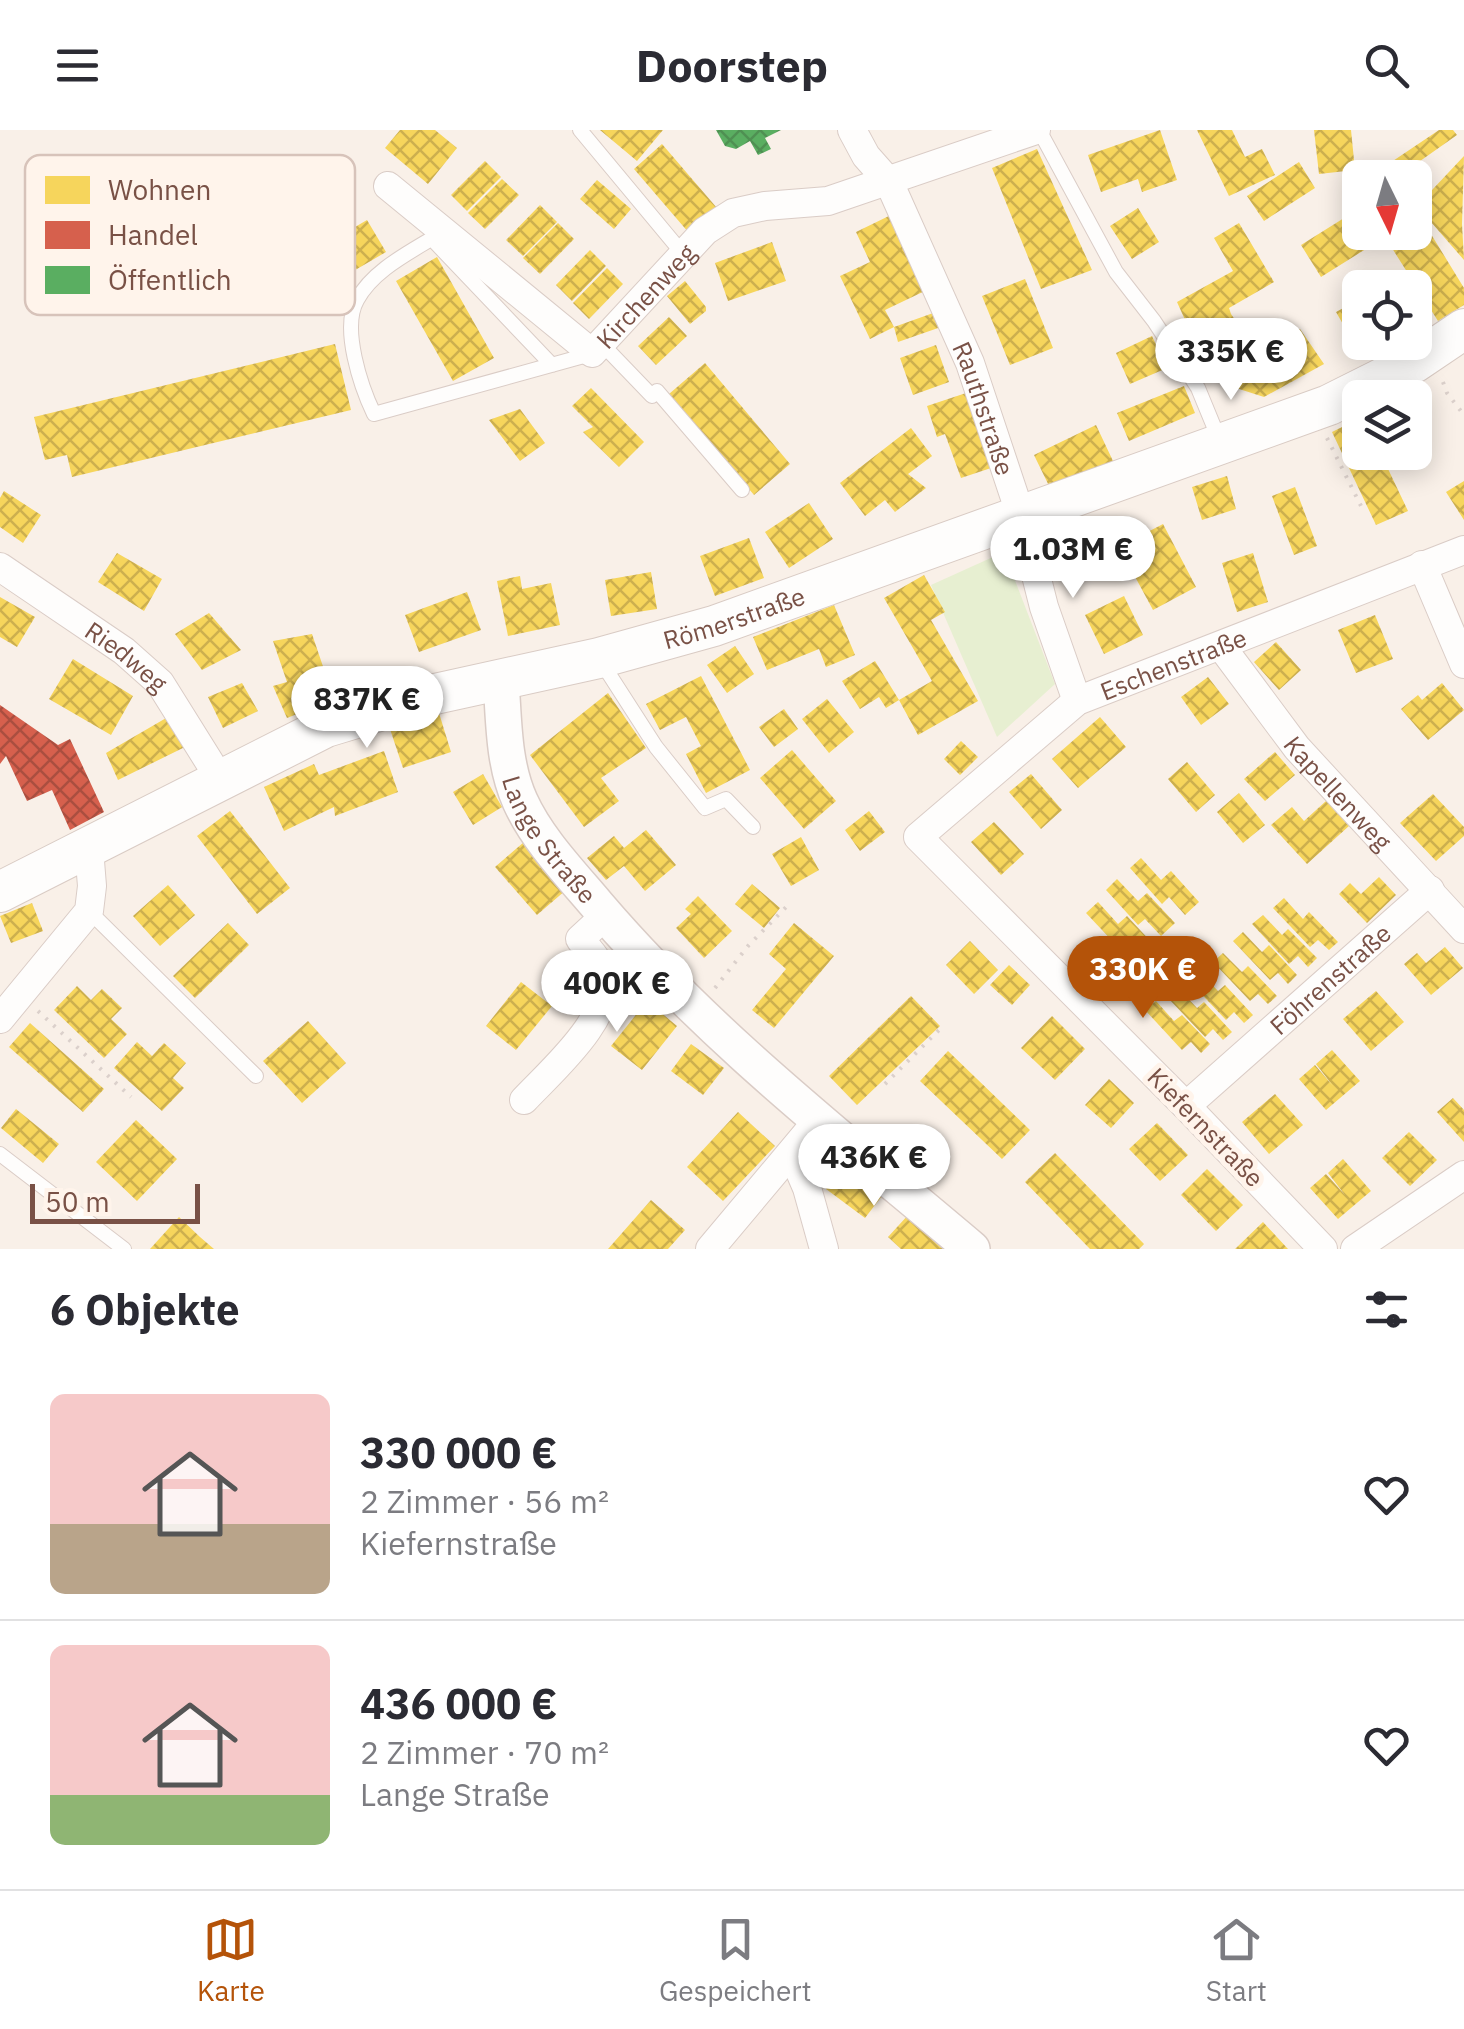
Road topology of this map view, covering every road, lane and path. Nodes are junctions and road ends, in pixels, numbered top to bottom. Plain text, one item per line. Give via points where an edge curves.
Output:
1 (580, 130) edge
2 (852, 130) edge
3 (1037, 130) edge
4 (890, 182) junction
5 (388, 186) dead end
6 (438, 235) junction
7 (684, 256) junction
8 (355, 305) edge
9 (353, 315) edge
10 (1449, 339) edge
11 (597, 348) junction
12 (552, 364) junction
13 (1313, 410) junction
14 (1464, 416) edge
15 (1222, 444) junction
16 (742, 490) dead end
17 (1361, 506) dead end
18 (1021, 516) junction
19 (1464, 550) edge
20 (1422, 565) junction
21 (0, 567) edge
22 (1222, 646) junction
23 (599, 658) junction
24 (1464, 664) edge
25 (501, 681) junction
26 (1077, 701) junction
27 (220, 780) junction
28 (753, 827) dead end
29 (918, 837) joint
30 (89, 849) junction
31 (1430, 890) junction
32 (0, 892) edge
33 (791, 902) dead end
34 (89, 911) junction
35 (606, 915) junction
36 (1464, 930) edge
37 (20, 994) junction
38 (696, 1012) junction
39 (0, 1019) edge
40 (941, 1028) dead end
41 (256, 1076) dead end
42 (885, 1084) dead end
43 (131, 1097) dead end
44 (524, 1100) dead end
45 (1186, 1106) junction
46 (819, 1119) junction
47 (0, 1154) edge
48 (792, 1154) junction
49 (1464, 1175) edge
50 (124, 1249) edge
51 (710, 1249) edge
52 (824, 1249) edge
53 (972, 1249) edge
54 (1323, 1249) edge
55 (1355, 1249) edge

1 - 7 lane
2 - 4 street, Rauthstraße
3 - 4 street, Kirchenweg
3 - 15 lane via 1116,272 1198,388
4 - 7 street, Kirchenweg via 828,201 733,213
4 - 18 street, Rauthstraße via 970,363
5 - 6 street, Kirchenweg
6 - 8 lane via 383,270
6 - 11 street, Kirchenweg
6 - 12 lane
7 - 11 street, Kirchenweg
9 - 12 lane via 362,390 374,414
10 - 13 main road, Römerstraße
10 - 14 path via 1446,393
11 - 12 lane
11 - 16 lane via 652,396 657,391
13 - 15 main road, Römerstraße
13 - 17 path
15 - 18 main road, Römerstraße
18 - 23 main road, Römerstraße via 714,626
18 - 26 street, Rauthstraße
19 - 20 street, Eschenstraße
20 - 22 street, Eschenstraße
20 - 24 street
21 - 27 street, Riedweg via 124,650 160,683
22 - 26 street, Eschenstraße
22 - 31 street, Kapellenweg via 1297,748
23 - 25 main road, Römerstraße
23 - 28 lane via 704,808 726,798
25 - 27 main road, Römerstraße via 326,727
25 - 35 street, Lange Straße via 506,747 519,799
26 - 29 street, Eschenstraße
27 - 30 main road, Römerstraße
29 - 45 street, Kiefernstraße
30 - 32 main road, Römerstraße
30 - 34 street
31 - 36 street, Kapellenweg
31 - 45 street, Föhrenstraße
33 - 38 path
34 - 37 street
34 - 41 lane
35 - 38 street, Lange Straße
35 - 44 street via 580,939 603,971 604,1002 576,1045
37 - 39 street
37 - 43 path
38 - 46 street, Lange Straße
40 - 42 path
45 - 54 street, Kiefernstraße
46 - 48 street
46 - 53 street, Lange Straße
47 - 50 lane
48 - 51 street
48 - 52 street
49 - 55 street

